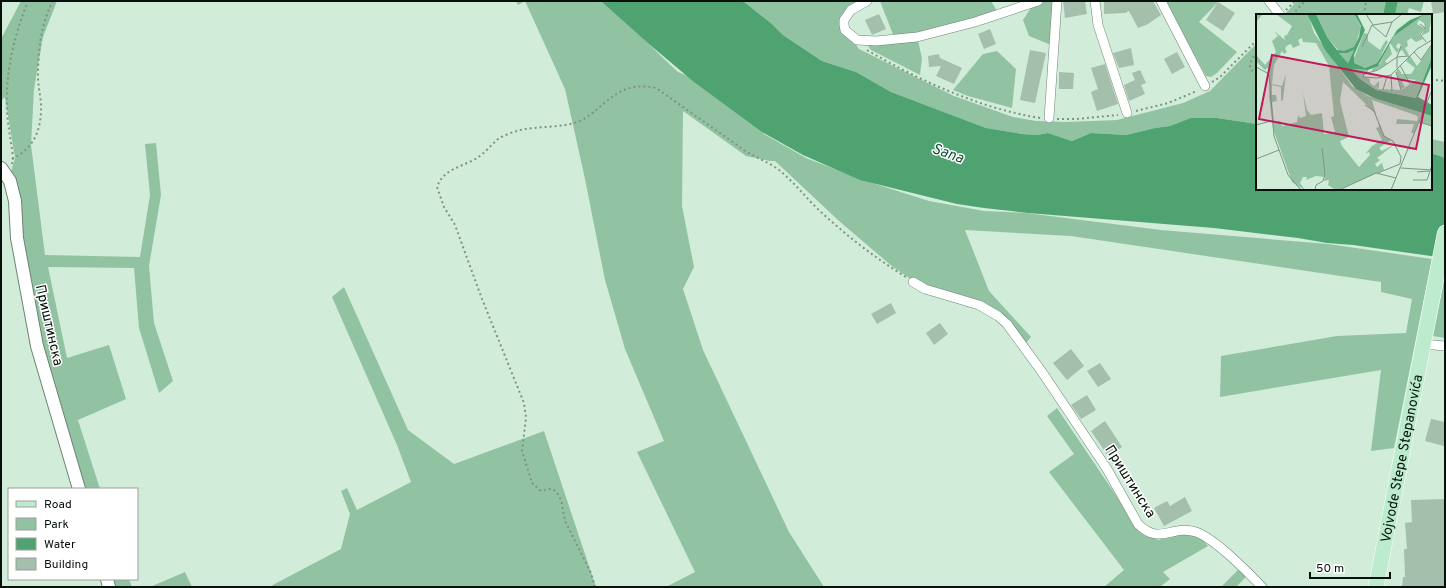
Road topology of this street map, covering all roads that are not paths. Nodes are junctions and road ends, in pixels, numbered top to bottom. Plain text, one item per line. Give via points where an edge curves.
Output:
1 (867, 1) edge
2 (1056, 1) edge
3 (1095, 1) edge
4 (1161, 1) edge
5 (1268, 1) edge
6 (1034, 2) edge
7 (1279, 14) edge
8 (1205, 86) dead end
9 (1127, 113) dead end
10 (1049, 118) dead end
11 (4, 171) edge
12 (1445, 233) edge
13 (913, 282) road end
14 (1424, 337) junction
15 (1445, 346) edge
16 (79, 488) edge
17 (1262, 587) edge
18 (1376, 587) edge

1 - 6 street via 851,10 844,20 845,30 857,40 917,37 975,22
2 - 10 street
3 - 9 street via 1098,25
4 - 8 street
5 - 7 street
11 - 16 street, Приштинска via 10,181 15,200 17,238 37,346
12 - 14 main road, Vojvode Stepe Stepanovića
13 - 17 street, Приштинска via 925,289 979,305 1006,324 1042,372 1107,469 1138,524 1144,530 1157,535 1181,530 1198,533 1228,554
14 - 15 street
14 - 18 main road, Vojvode Stepe Stepanovića

